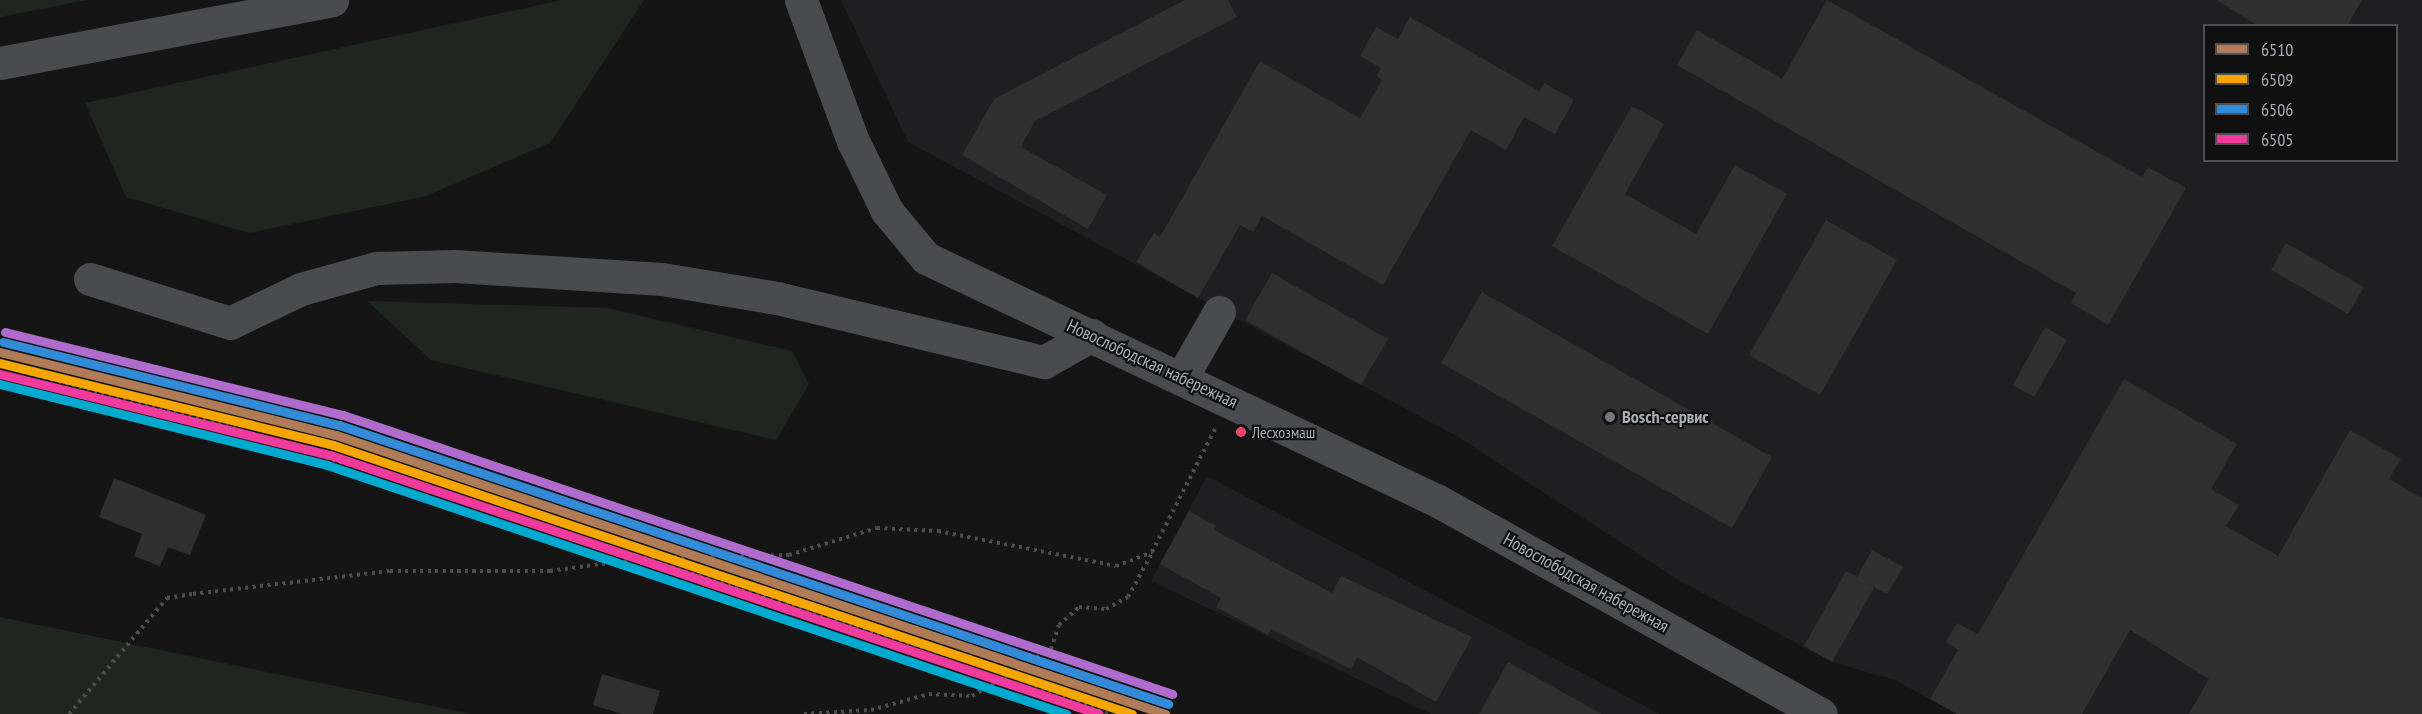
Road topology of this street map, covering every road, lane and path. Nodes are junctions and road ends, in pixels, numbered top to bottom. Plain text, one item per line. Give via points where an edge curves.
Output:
1 (332, 0) edge
2 (801, 0) edge
3 (0, 63) edge
4 (90, 279) dead end
5 (1219, 312) dead end
6 (1092, 335) junction
7 (0, 366) edge
8 (1182, 377) junction
9 (1230, 400) junction
10 (1152, 552) junction
11 (644, 558) junction
12 (1007, 674) junction
13 (69, 714) edge
14 (804, 714) edge
15 (1108, 714) edge
16 (1821, 714) edge

1 - 3 street
2 - 6 street, Новослободская набережная via 853,141 887,211 926,258
4 - 6 street via 164,306 230,322 301,289 376,268 455,266 662,279 777,298 1044,362
5 - 8 street
6 - 8 street, Новослободская набережная
7 - 11 path via 211,421
8 - 9 street, Новослободская набережная
9 - 10 path
9 - 16 street, Новослободская набережная via 1438,501
10 - 11 path via 1116,566 938,531 877,528 789,555
10 - 12 path via 1128,597 1106,609 1078,608 1059,626 1051,649
11 - 12 path
11 - 13 path via 550,572 390,571 167,598
12 - 14 path via 972,696 929,694 871,710
12 - 15 path

